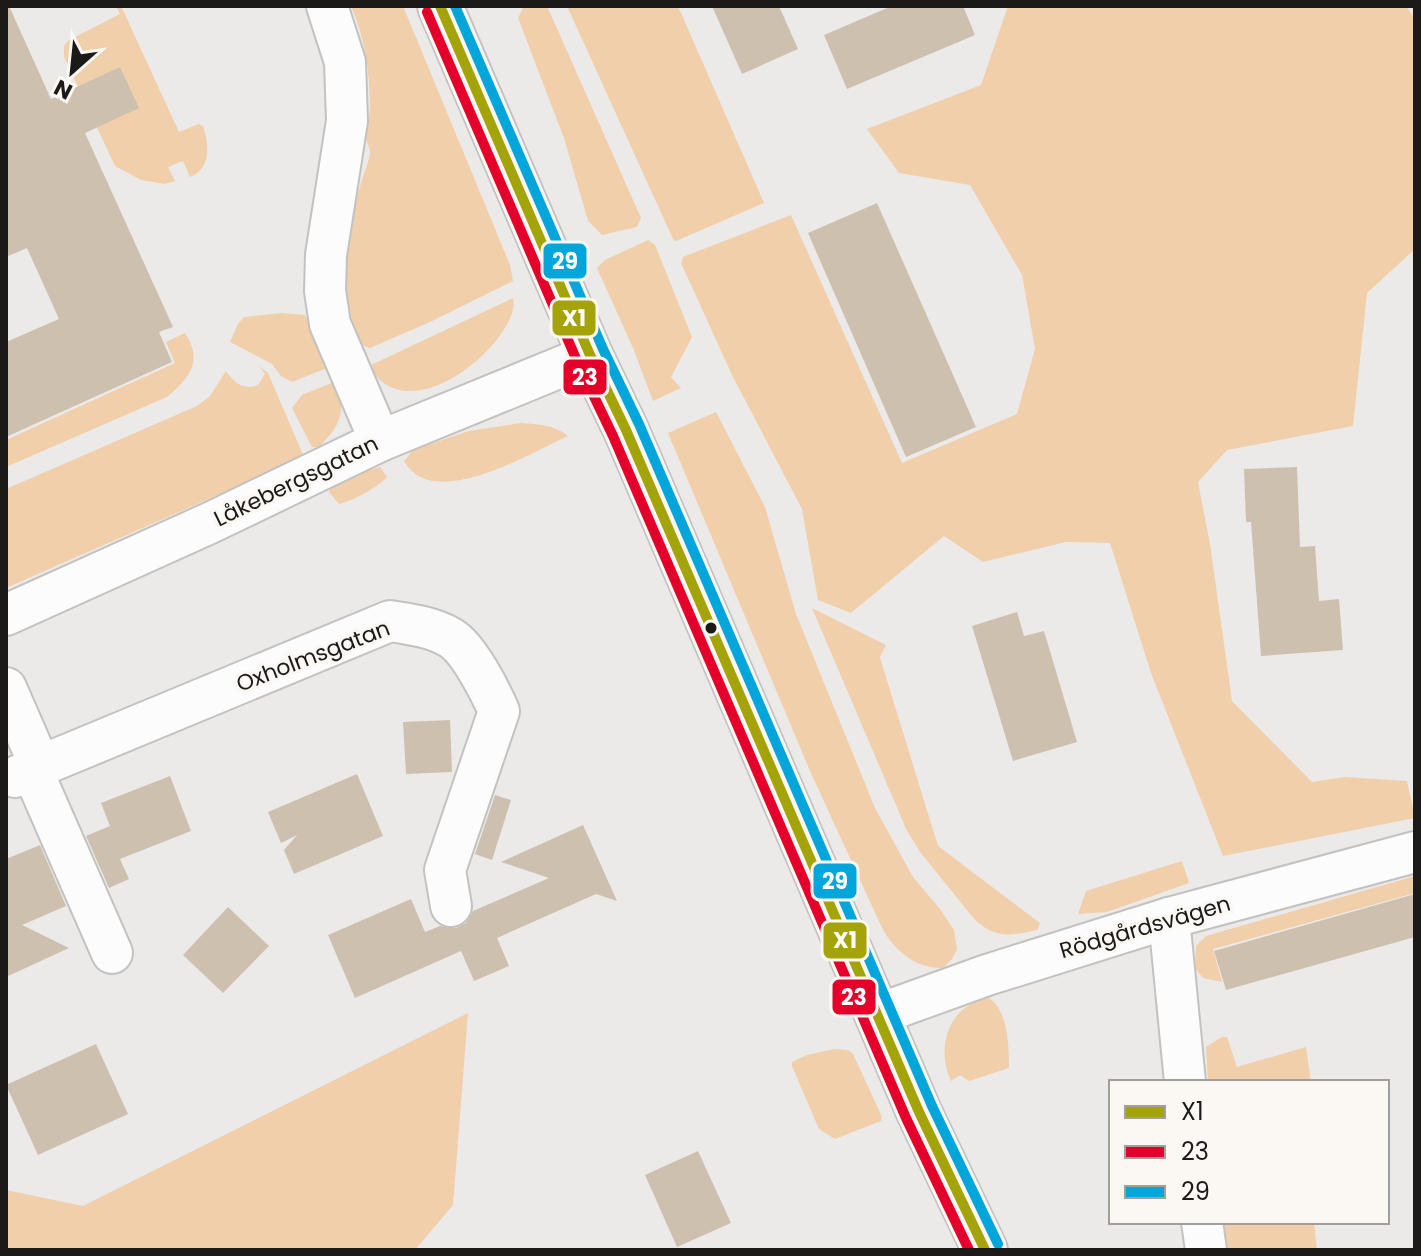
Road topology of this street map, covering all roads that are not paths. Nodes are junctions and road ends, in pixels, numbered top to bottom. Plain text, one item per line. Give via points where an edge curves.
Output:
1 (327, 6) edge
2 (440, 6) edge
3 (590, 355) junction
4 (380, 441) junction
5 (6, 615) edge
6 (6, 688) edge
7 (26, 772) edge
8 (1415, 852) edge
9 (451, 906) dead end
10 (1169, 918) junction
11 (112, 953) dead end
12 (879, 1014) junction
13 (1185, 1080) edge
14 (1202, 1224) edge
15 (985, 1250) edge
16 (1206, 1250) edge

1 - 4 street via 345,62 347,121 325,291 330,324
2 - 3 street
3 - 4 street, Låkebergsgatan
3 - 12 street
4 - 5 street, Låkebergsgatan
6 - 7 street
7 - 9 street, Oxholmsgatan via 390,621 423,626 453,639 485,680 499,711 445,870
7 - 11 street
8 - 10 street, Rödgårdsvägen
10 - 12 street, Rödgårdsvägen
10 - 13 street
12 - 15 street
14 - 16 street

